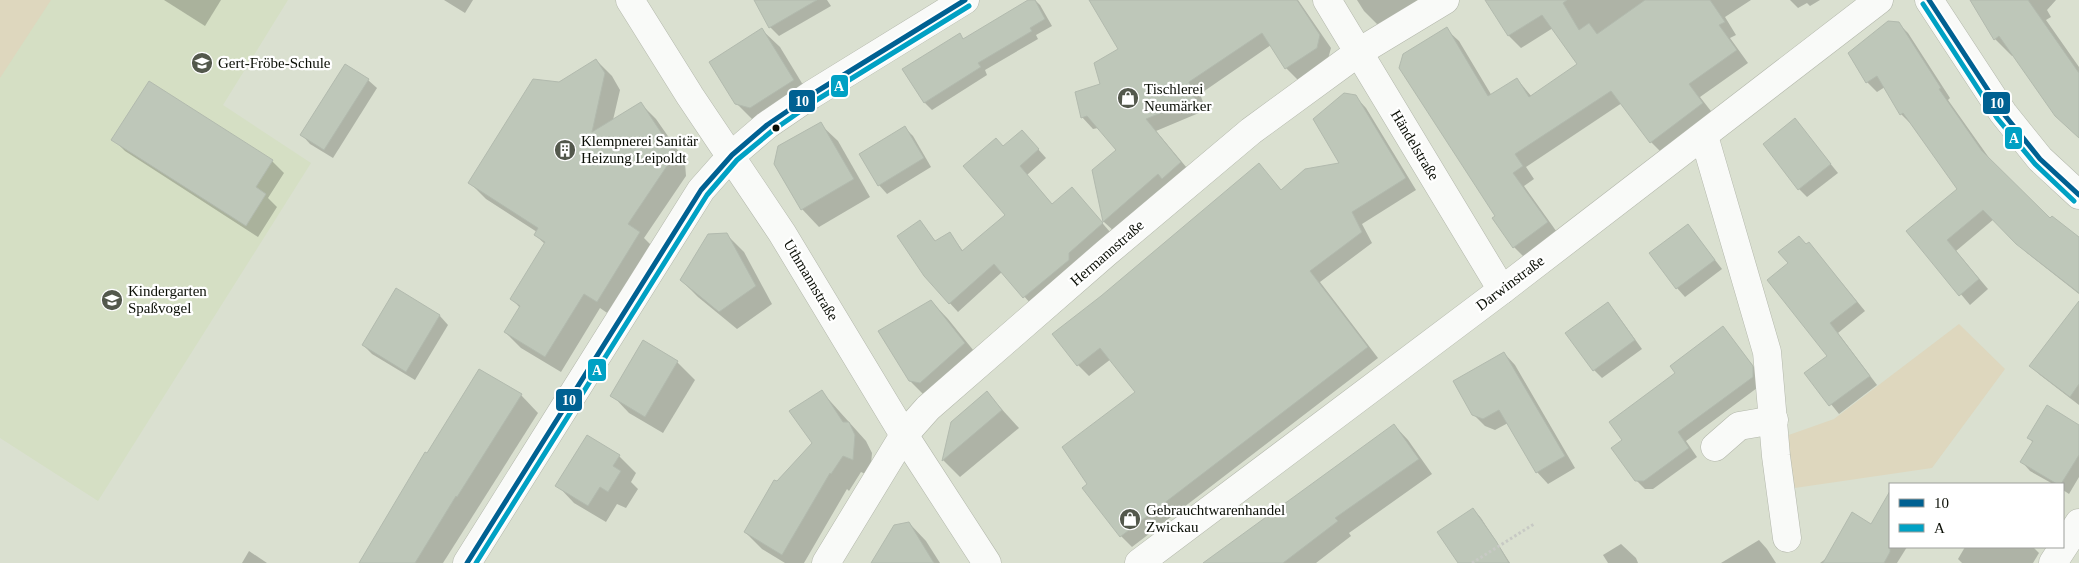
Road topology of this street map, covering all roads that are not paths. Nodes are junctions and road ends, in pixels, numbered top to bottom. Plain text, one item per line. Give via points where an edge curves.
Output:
1 (630, 0) edge
2 (965, 0) edge
3 (1327, 0) edge
4 (1445, 0) edge
5 (1879, 0) edge
6 (1930, 0) edge
7 (1359, 52) junction
8 (1704, 136) junction
9 (732, 155) junction
10 (2079, 195) edge
11 (1502, 290) junction
12 (1774, 420) junction
13 (904, 435) junction
14 (1714, 446) dead end
15 (2079, 523) edge
16 (1786, 538) dead end
17 (2064, 546) edge
18 (2063, 548) edge
19 (467, 563) edge
20 (826, 563) edge
21 (987, 563) edge
22 (1139, 563) edge
23 (2053, 563) edge

1 - 9 street, Uthmannstraße via 690,96
2 - 9 street via 811,95 767,125
3 - 7 street, Händelstraße
4 - 7 street, Hermannstraße
5 - 8 street, Darwinstraße
6 - 10 street via 2002,112 2040,159
7 - 11 street, Händelstraße
7 - 13 street, Hermannstraße via 1295,98 1172,198 928,408
8 - 11 street, Darwinstraße
8 - 12 street via 1767,352
9 - 13 street, Uthmannstraße
9 - 19 street via 701,190
11 - 22 street, Darwinstraße
12 - 14 street via 1739,426
12 - 16 street
13 - 20 street, Hermannstraße
13 - 21 street, Uthmannstraße
15 - 17 street
18 - 23 street

